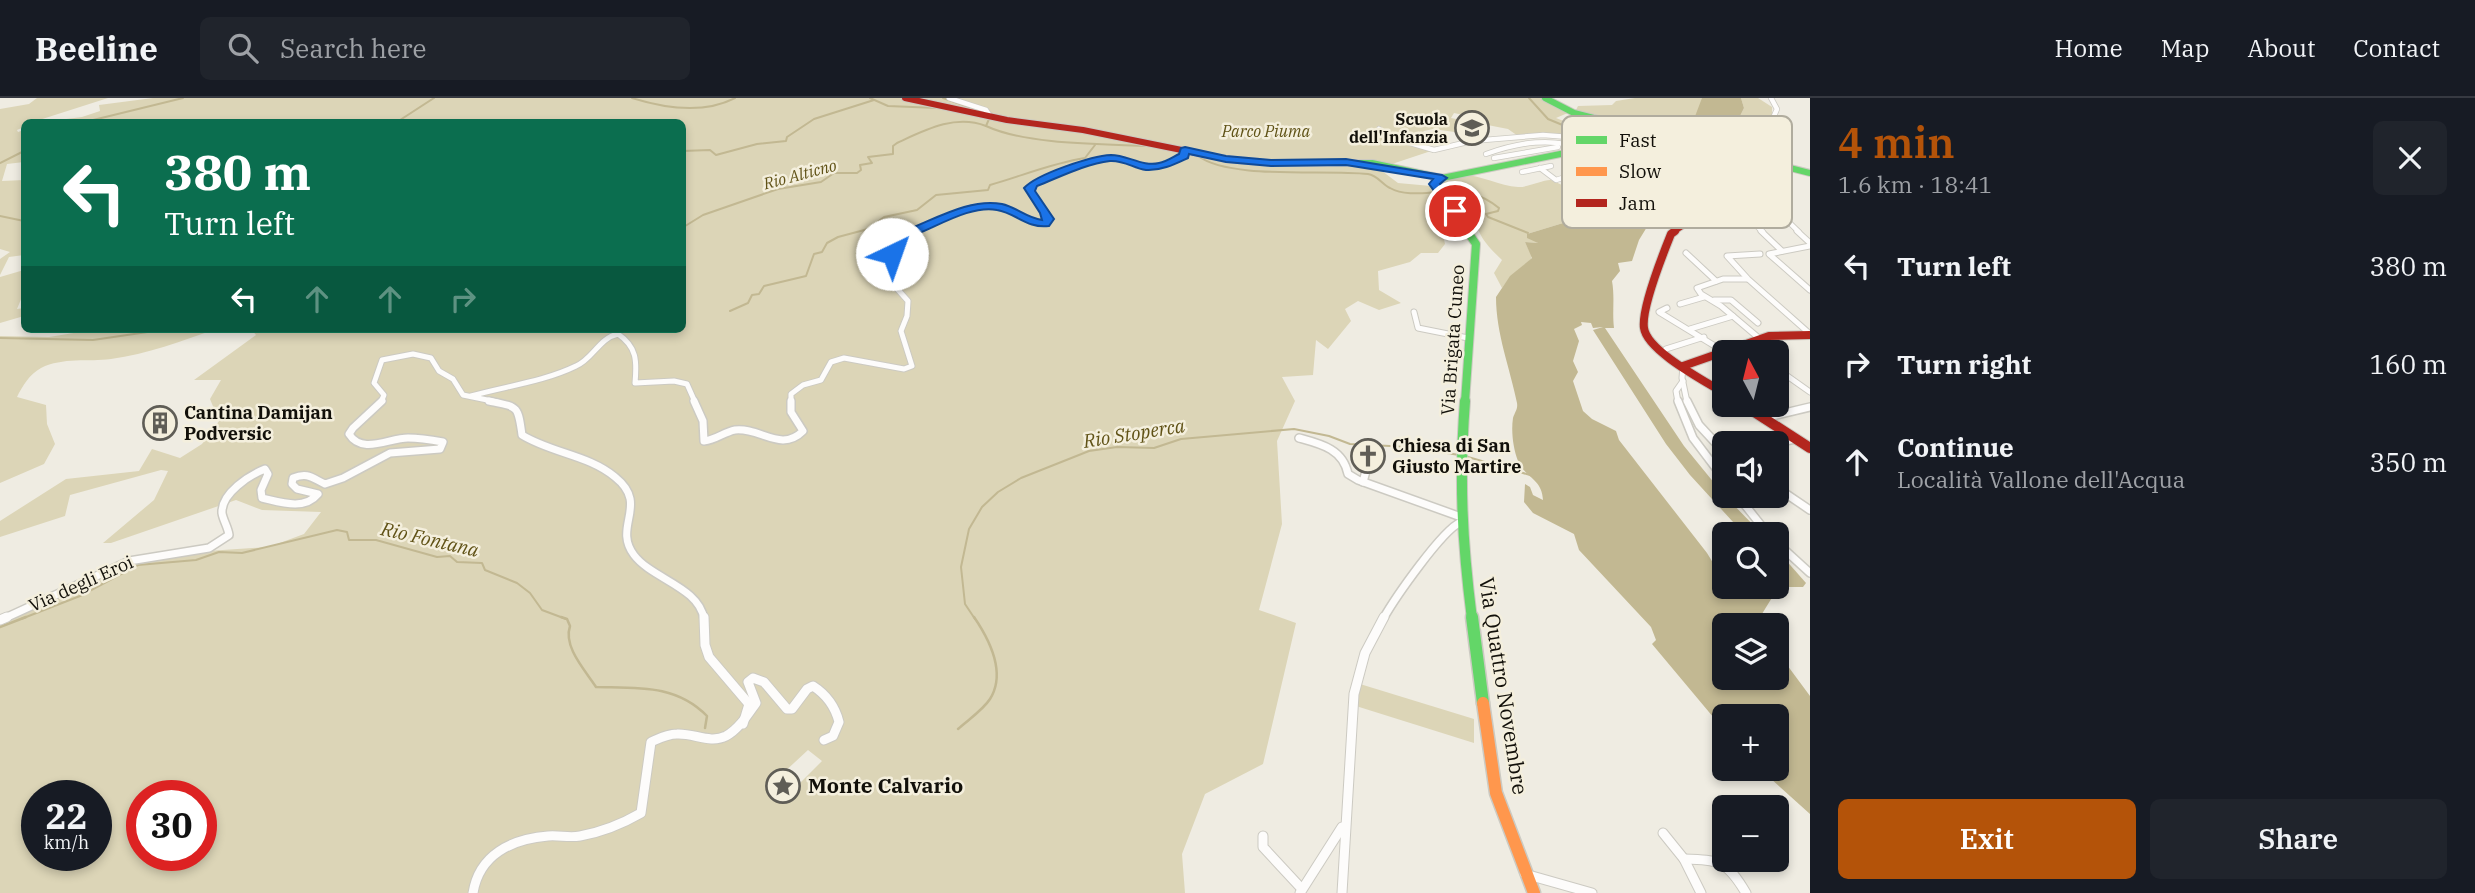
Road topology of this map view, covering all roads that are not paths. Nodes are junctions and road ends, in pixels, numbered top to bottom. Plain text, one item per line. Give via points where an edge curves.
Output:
1 (905, 98) edge
2 (949, 98) edge
3 (1545, 98) edge
4 (1772, 98) edge
5 (990, 116) junction
6 (1582, 116) edge
7 (1773, 116) edge
8 (1379, 129) dead end
9 (1562, 136) edge
10 (1520, 144) junction
11 (1556, 144) junction
12 (1562, 145) edge
13 (1506, 147) junction
14 (1562, 147) edge
15 (1183, 153) junction
16 (1518, 153) junction
17 (1486, 154) dead end
18 (1562, 155) edge
19 (1494, 158) dead end
20 (1539, 162) junction
21 (1522, 172) dead end
22 (1442, 178) junction
23 (1562, 179) edge
24 (1792, 227) edge
25 (1677, 228) edge
26 (1758, 228) edge
27 (1810, 245) edge
28 (1782, 251) junction
29 (1686, 253) dead end
30 (1760, 254) dead end
31 (1748, 279) junction
32 (1716, 281) junction
33 (1810, 290) edge
34 (1704, 297) junction
35 (1712, 300) junction
36 (1680, 304) dead end
37 (1721, 306) junction
38 (1738, 306) junction
39 (1667, 308) dead end
40 (1414, 313) dead end
41 (1733, 316) junction
42 (1758, 323) dead end
43 (1690, 329) junction
44 (1810, 334) edge
45 (1704, 337) junction
46 (1468, 338) junction
47 (1760, 339) junction
48 (1757, 340) edge
49 (1712, 343) edge
50 (1666, 349) dead end
51 (1712, 355) edge
52 (1683, 366) junction
53 (1789, 377) edge
54 (1683, 381) junction
55 (1712, 385) edge
56 (1810, 392) edge
57 (471, 397) junction
58 (1810, 407) edge
59 (1764, 418) joint
60 (1299, 438) dead end
61 (1795, 439) junction
62 (1789, 440) edge
63 (1712, 442) edge
64 (1810, 448) edge
65 (1712, 464) edge
66 (1366, 471) dead end
67 (1363, 482) junction
68 (1789, 496) edge
69 (1747, 508) edge
70 (1810, 510) edge
71 (1461, 519) junction
72 (1758, 522) edge
73 (1789, 554) edge
74 (1810, 573) edge
75 (0, 620) edge
76 (743, 724) junction
77 (824, 740) dead end
78 (1342, 827) junction
79 (1663, 833) dead end
80 (1264, 836) dead end
81 (1684, 859) junction
82 (1525, 874) junction
83 (1301, 891) edge
84 (472, 893) edge
85 (1342, 893) edge
86 (1534, 893) edge
87 (1592, 893) edge
88 (1701, 893) edge
89 (1746, 893) edge

1 - 5 street
2 - 5 street via 986,110
3 - 6 street
4 - 7 street via 1777,108
5 - 15 street via 1083,130
8 - 9 street via 1390,138 1430,150 1472,141
10 - 11 street
10 - 13 street
10 - 20 street
11 - 12 street
11 - 14 street
11 - 20 street
13 - 16 street
13 - 17 street
15 - 22 street via 1271,163 1372,163
15 - 57 street via 1154,167 1108,158 1034,184 1030,192 1045,212 1045,224 1029,222 1002,207 980,206 913,232 905,251 886,257 877,268 908,301 901,331 912,366 904,369 844,358 831,362 821,380 791,394 791,412 803,431 794,439 770,439 739,430 704,442 703,421 687,384 635,383 638,359 618,334 607,338 590,358 563,372
16 - 19 street
16 - 20 street
18 - 20 street
20 - 21 street
20 - 22 street
20 - 23 street via 1550,180
22 - 46 street, Via Brigata Cuneo via 1434,184 1475,240
24 - 27 street
25 - 52 street via 1662,250 1644,328 1652,344
26 - 28 street
27 - 28 street
28 - 33 street via 1769,254
29 - 32 street
30 - 31 street via 1727,256
31 - 32 street
31 - 44 street
32 - 34 street via 1697,288
34 - 35 street
34 - 36 street
35 - 37 street
35 - 38 street via 1731,300
37 - 38 street
37 - 41 street
38 - 42 street
39 - 43 street via 1659,312
40 - 46 street via 1418,328
41 - 43 street
41 - 47 street
43 - 45 street
44 - 47 street
45 - 49 street
45 - 50 street
46 - 71 street, Via Brigata Cuneo
47 - 48 street
51 - 52 street
52 - 54 street
52 - 55 street
53 - 56 street
54 - 63 street via 1694,417
54 - 65 street via 1676,391 1682,417
57 - 75 street, Via degli Eroi via 463,395 453,379 424,355 382,360 374,383 384,395 382,401 353,426 351,439 358,444 404,438 443,442 440,449 392,452 337,482 325,484 312,473 304,473 293,478 292,484 318,495 304,504 262,498 268,474 265,469 256,471 223,505 229,535 217,545 129,561
57 - 76 street via 514,406 522,435 531,442 597,464 620,480 634,507 626,543 641,565 701,608 703,638 712,662 749,704
58 - 59 street
59 - 61 street
60 - 67 street via 1331,448 1348,465 1348,474
61 - 62 street
61 - 64 street
66 - 67 street
67 - 71 street
68 - 70 street
69 - 72 street
71 - 78 street via 1404,588 1358,673
71 - 82 street, Via Quattro Novembre via 1492,775
73 - 74 street
76 - 77 street via 756,703 748,682 753,678 764,682 787,709 813,686 839,716 839,730
76 - 84 street via 721,739 664,733 651,742 646,754 641,813 625,823 576,837 548,836 506,847 479,866
78 - 83 street
78 - 85 street
79 - 81 street
80 - 83 street via 1263,847
81 - 88 street
81 - 89 street via 1718,861 1731,867
82 - 86 street, Via Quattro Novembre
82 - 87 street

